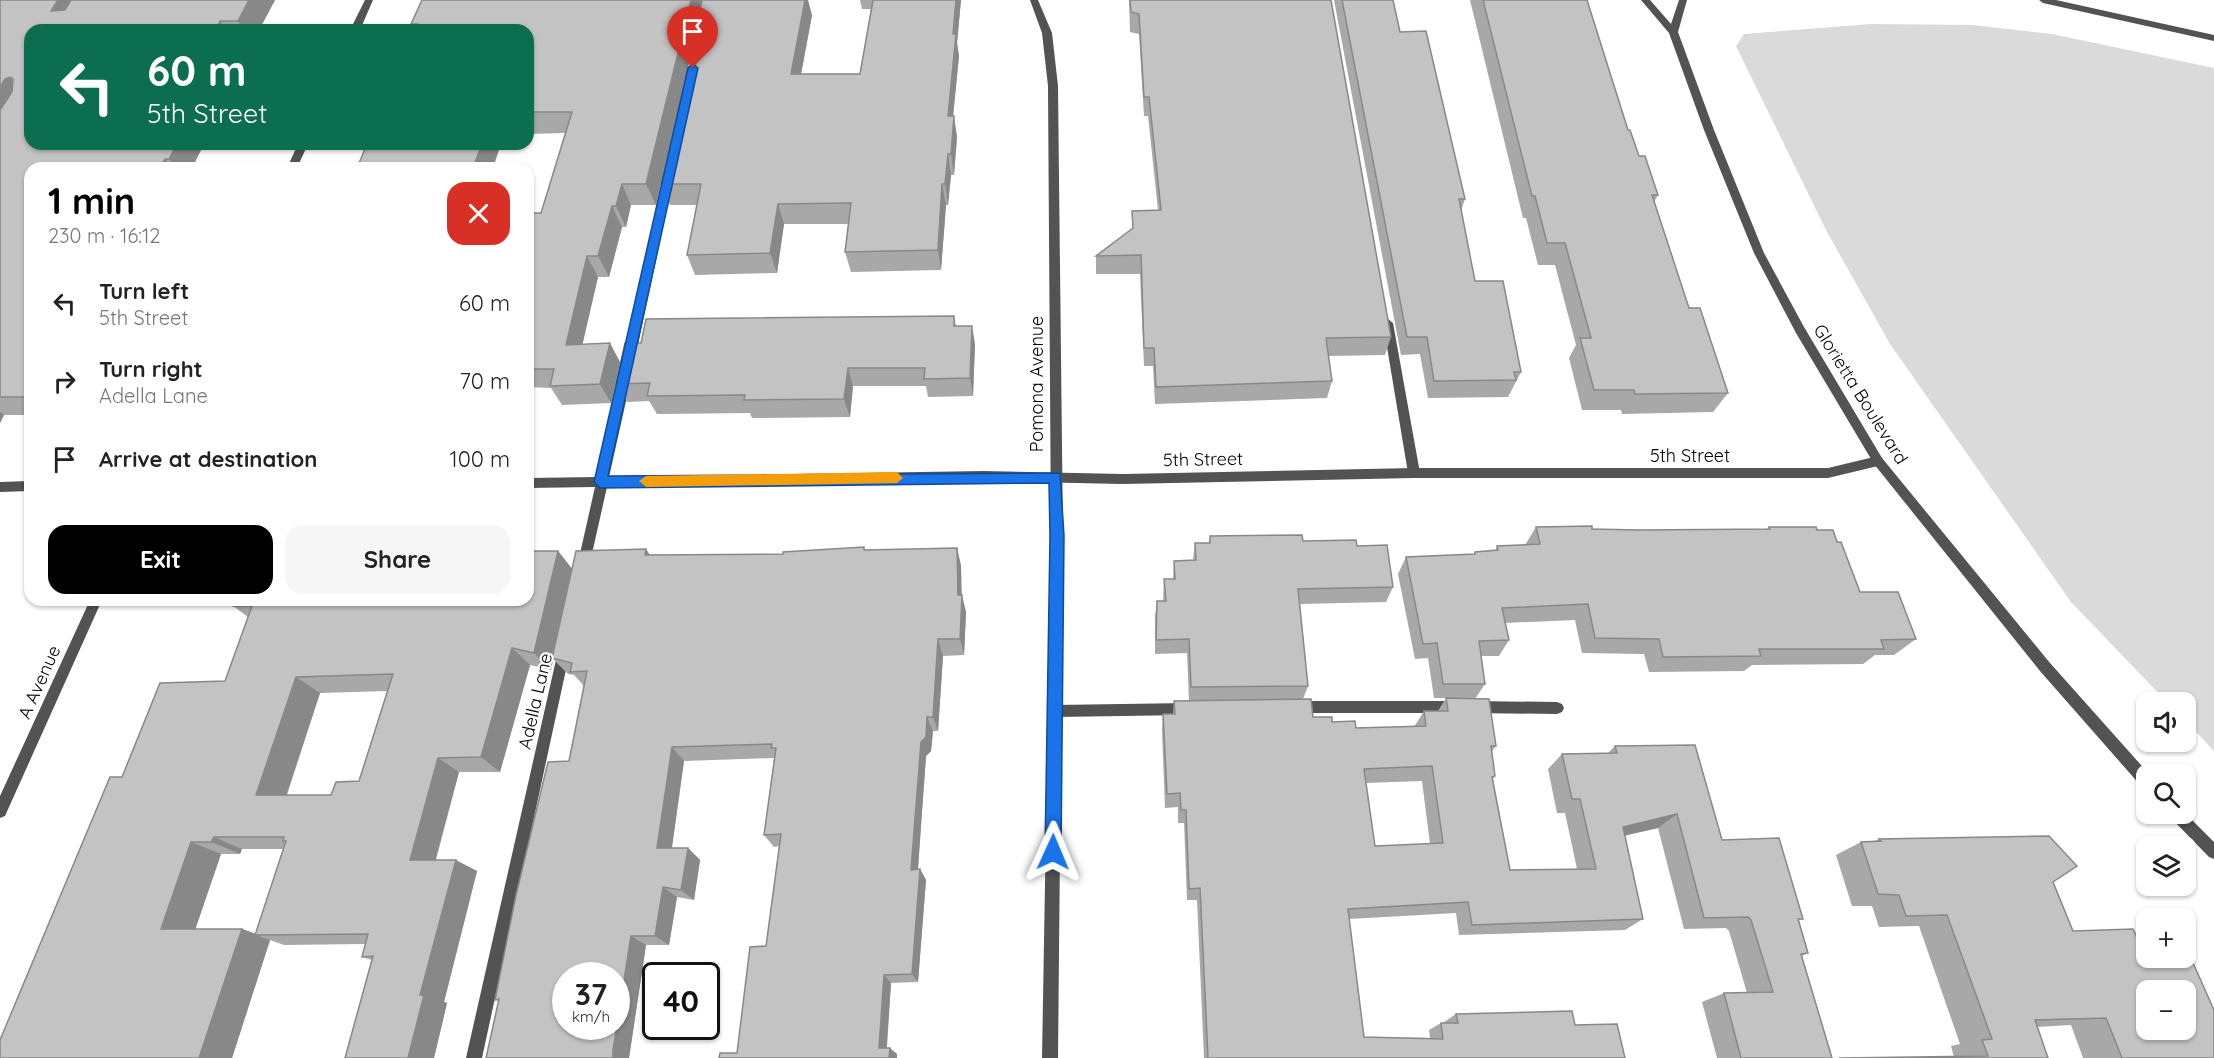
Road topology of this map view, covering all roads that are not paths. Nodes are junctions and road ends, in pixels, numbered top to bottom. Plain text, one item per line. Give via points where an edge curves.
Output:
1 (369, 0) edge
2 (1034, 0) edge
3 (1645, 0) edge
4 (1683, 0) edge
5 (2043, 0) edge
6 (358, 24) edge
7 (1673, 32) junction
8 (2214, 38) edge
9 (672, 163) edge
10 (1386, 311) edge
11 (1878, 461) junction
12 (1414, 473) junction
13 (1055, 477) junction
14 (600, 482) junction
15 (534, 483) edge
16 (24, 486) edge
17 (0, 487) edge
18 (581, 576) edge
19 (93, 606) edge
20 (568, 633) edge
21 (1284, 707) edge
22 (1557, 708) dead end
23 (1202, 709) edge
24 (1055, 711) junction
25 (2136, 769) edge
26 (0, 811) edge
27 (2187, 824) edge
28 (2214, 852) edge
29 (474, 1058) edge
30 (1050, 1058) edge

1 - 6 street
2 - 13 street, Pomona Avenue via 1047,33 1053,86
3 - 7 street, Glorietta Boulevard
4 - 7 street
5 - 8 street
7 - 11 street, Glorietta Boulevard via 1759,253
9 - 14 street
10 - 12 street
11 - 12 street, 5th Street via 1828,473
11 - 25 street, Glorietta Boulevard via 2045,667
12 - 13 street, 5th Street
13 - 14 street, 5th Street
13 - 24 street, Pomona Avenue
14 - 15 street, 5th Street
14 - 18 street
16 - 17 street
19 - 26 street, A Avenue
20 - 29 street, Adella Lane
21 - 22 street
23 - 24 street
24 - 30 street, Pomona Avenue
27 - 28 street

